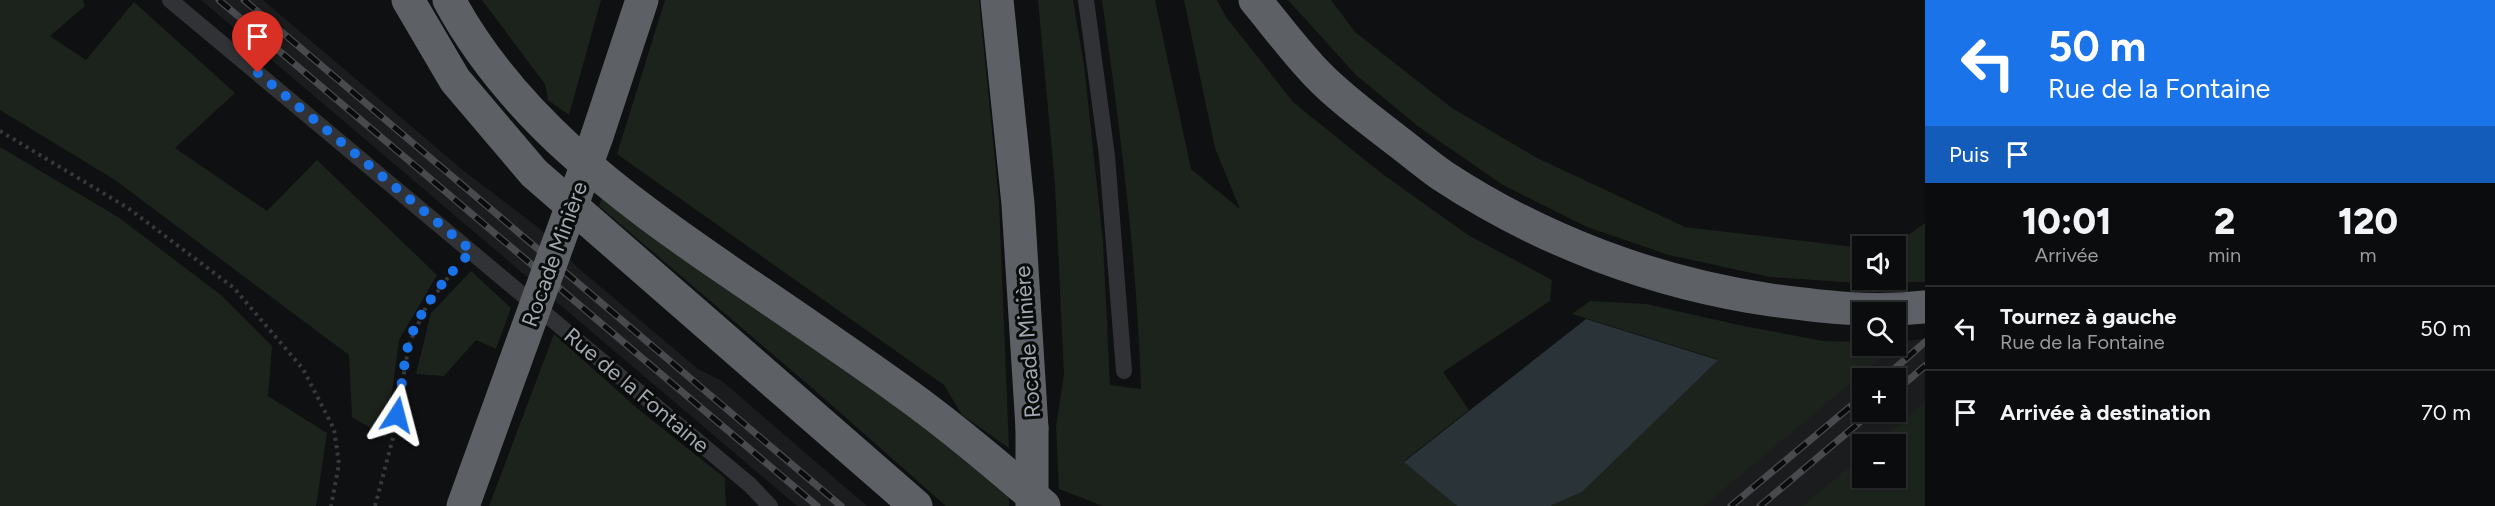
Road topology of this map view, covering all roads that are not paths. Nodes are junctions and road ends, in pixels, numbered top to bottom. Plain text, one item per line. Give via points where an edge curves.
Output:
1 (170, 0) edge
2 (408, 0) edge
3 (449, 0) edge
4 (642, 0) edge
5 (997, 0) edge
6 (1086, 0) edge
7 (1255, 0) edge
8 (1925, 307) edge
9 (1124, 372) dead end
10 (463, 506) edge
11 (770, 506) edge
12 (916, 506) edge
13 (1032, 506) edge
14 (1044, 506) edge

1 - 11 lane, Rue de la Fontaine via 750,485
2 - 12 highway via 454,80 534,173
3 - 14 highway via 509,89 542,125 593,170 705,255 901,390 972,443
4 - 10 highway, Rocade Minière, bridge
5 - 13 highway, Rocade Minière, bridge via 1018,204 1032,428
6 - 9 lane via 1107,156
7 - 8 highway via 1317,73 1366,117 1443,176 1577,248 1653,274 1738,295 1834,309

